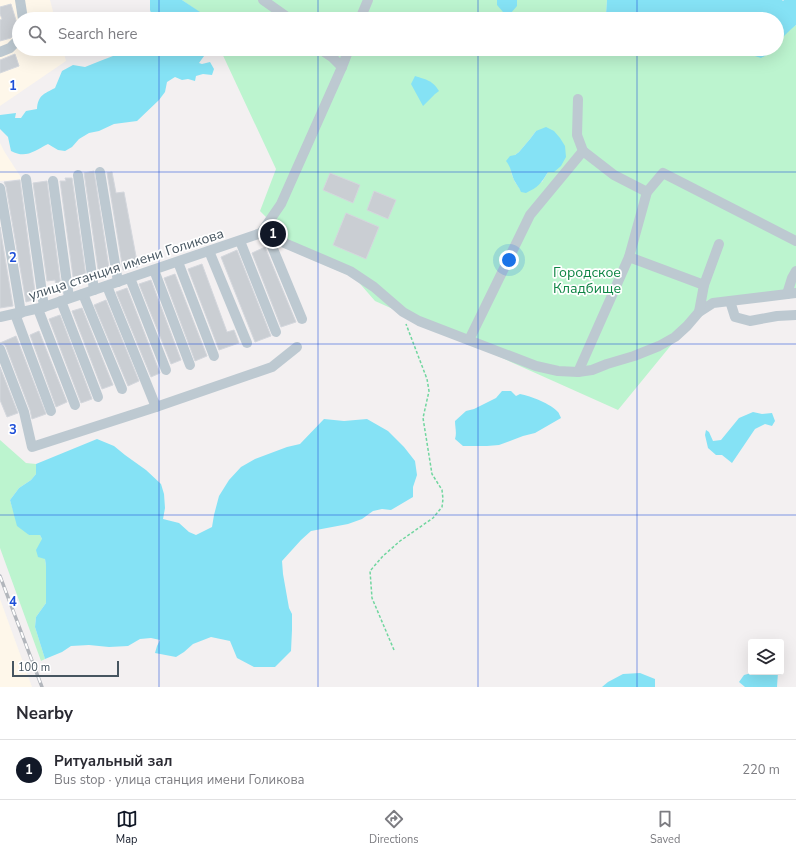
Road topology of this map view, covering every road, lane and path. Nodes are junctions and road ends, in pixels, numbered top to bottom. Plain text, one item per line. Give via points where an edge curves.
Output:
1 (20, 0) edge
2 (263, 0) edge
3 (368, 0) edge
4 (22, 12) edge
5 (280, 12) edge
6 (363, 12) edge
7 (12, 46) edge
8 (0, 52) edge
9 (330, 56) edge
10 (346, 56) edge
11 (342, 67) junction
12 (578, 99) dead end
13 (583, 151) junction
14 (100, 172) dead end
15 (78, 175) dead end
16 (26, 179) dead end
17 (53, 181) dead end
18 (0, 188) edge
19 (647, 192) junction
20 (261, 234) junction
21 (240, 241) junction
22 (796, 241) edge
23 (719, 244) dead end
24 (209, 251) junction
25 (630, 257) junction
26 (178, 262) junction
27 (154, 270) junction
28 (796, 271) edge
29 (130, 278) junction
30 (118, 282) junction
31 (704, 285) junction
32 (106, 286) junction
33 (94, 290) junction
34 (82, 294) junction
35 (791, 294) edge
36 (65, 300) junction
37 (730, 301) junction
38 (41, 308) junction
39 (403, 312) junction
40 (699, 312) junction
41 (18, 314) junction
42 (796, 315) edge
43 (0, 318) edge
44 (302, 319) dead end
45 (276, 332) dead end
46 (469, 340) junction
47 (247, 343) dead end
48 (297, 347) dead end
49 (0, 349) edge
50 (214, 356) dead end
51 (190, 365) dead end
52 (166, 370) dead end
53 (578, 372) junction
54 (122, 389) dead end
55 (98, 396) dead end
56 (75, 405) dead end
57 (156, 407) junction
58 (51, 411) dead end
59 (394, 650) dead end

1 - 4 street
2 - 5 street
3 - 6 street
7 - 8 street
9 - 11 street
10 - 11 street
11 - 20 street via 282,204
12 - 13 street via 577,135
13 - 19 street via 614,175
13 - 46 street via 530,215
14 - 30 street
15 - 33 street
16 - 38 street
17 - 36 street
18 - 41 street
19 - 22 street via 663,173
19 - 25 street
20 - 21 street, улица станция имени Голикова
20 - 39 street via 350,271 374,287
20 - 44 street via 271,244
21 - 24 street, улица станция имени Голикова
21 - 45 street
23 - 31 street
24 - 26 street, улица станция имени Голикова
24 - 47 street
25 - 31 street
25 - 53 street
26 - 27 street, улица станция имени Голикова
26 - 50 street
27 - 29 street, улица станция имени Голикова
27 - 51 street
28 - 35 street via 792,278
29 - 30 street, улица станция имени Голикова
29 - 52 street
30 - 32 street, улица станция имени Голикова
31 - 40 street
32 - 33 street, улица станция имени Голикова
32 - 57 street
33 - 34 street, улица станция имени Голикова
34 - 36 street, улица станция имени Голикова
34 - 54 street
35 - 37 street
36 - 38 street, улица станция имени Голикова
36 - 55 street
37 - 40 street via 713,303
37 - 42 street via 735,317 750,321
38 - 41 street, улица станция имени Голикова
38 - 56 street
39 - 46 street via 419,321
39 - 59 path via 427,379 429,391 423,418 432,474 442,490 443,499 442,507 433,518 400,541 370,571 372,598
40 - 53 street via 675,337 660,346 592,370
41 - 43 street, улица станция имени Голикова
41 - 58 street
46 - 53 street via 536,366 558,372
48 - 57 street via 272,367
49 - 57 street via 24,412 32,447

